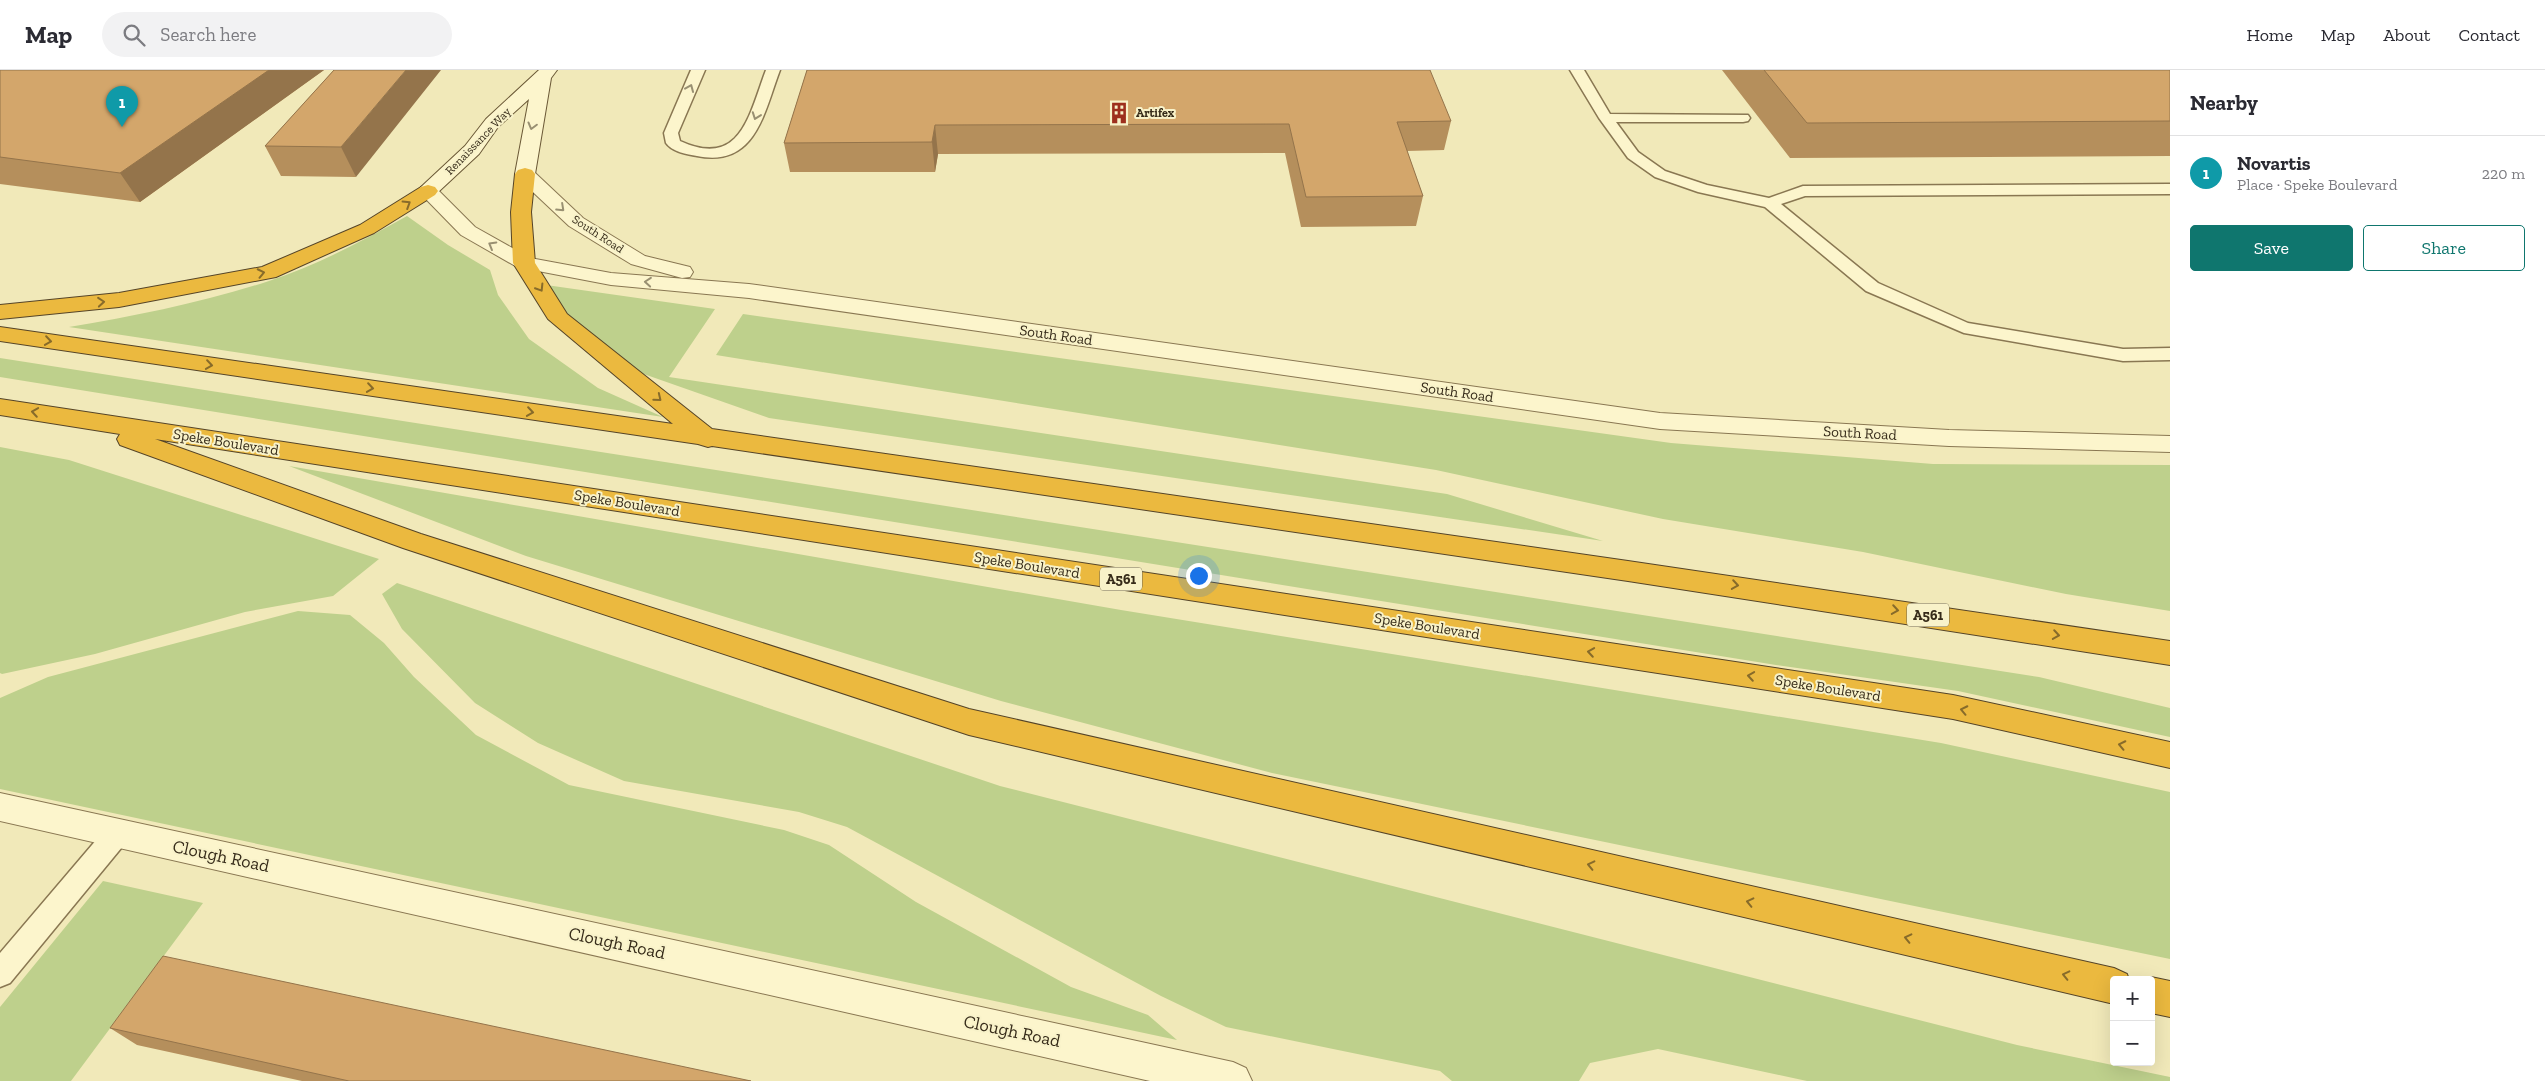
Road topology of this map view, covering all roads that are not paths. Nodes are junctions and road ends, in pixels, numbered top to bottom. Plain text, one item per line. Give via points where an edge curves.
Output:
1 (698, 70) edge
2 (773, 70) edge
3 (1577, 70) edge
4 (545, 74) edge
5 (1606, 118) junction
6 (1744, 118) dead end
7 (525, 174) junction
8 (2170, 189) edge
9 (428, 191) junction
10 (1770, 203) junction
11 (524, 263) junction
12 (749, 291) junction
13 (0, 312) edge
14 (0, 334) edge
15 (2170, 354) edge
16 (0, 407) edge
17 (70, 418) junction
18 (708, 439) junction
19 (2170, 444) edge
20 (2170, 653) edge
21 (2170, 755) edge
22 (0, 807) edge
23 (118, 833) junction
24 (0, 974) edge
25 (2110, 985) edge
26 (2155, 995) edge
27 (2170, 999) edge
28 (1233, 1081) edge

2 -> 1 lane via 749,134 735,146 713,155 688,150 674,143 671,133
3 - 5 lane
4 -> 7 street via 526,146
4 - 9 street, Renaissance Way via 492,123 472,150
5 - 6 lane
5 - 10 lane via 1633,155 1660,174 1703,189
7 - 11 highway via 521,212
7 -> 12 street, South Road via 576,222 638,260
8 - 10 lane via 1802,192
11 -> 9 street, South Road via 468,231
13 -> 9 highway via 119,300 268,272 367,230
10 - 15 lane via 1872,287 1964,328 2123,356
12 -> 11 street, South Road via 611,279
11 -> 18 highway via 559,319
12 - 19 street, South Road via 1660,421 1949,438
14 -> 18 highway, A561
17 -> 16 highway, Speke Boulevard / A561
21 -> 17 highway, Speke Boulevard / A561 via 1953,707
25 -> 17 highway via 969,722 412,541
18 -> 20 highway, A561 via 1687,578
22 - 23 street, Clough Road
23 - 24 lane
23 - 28 street, Clough Road
26 - 27 highway

